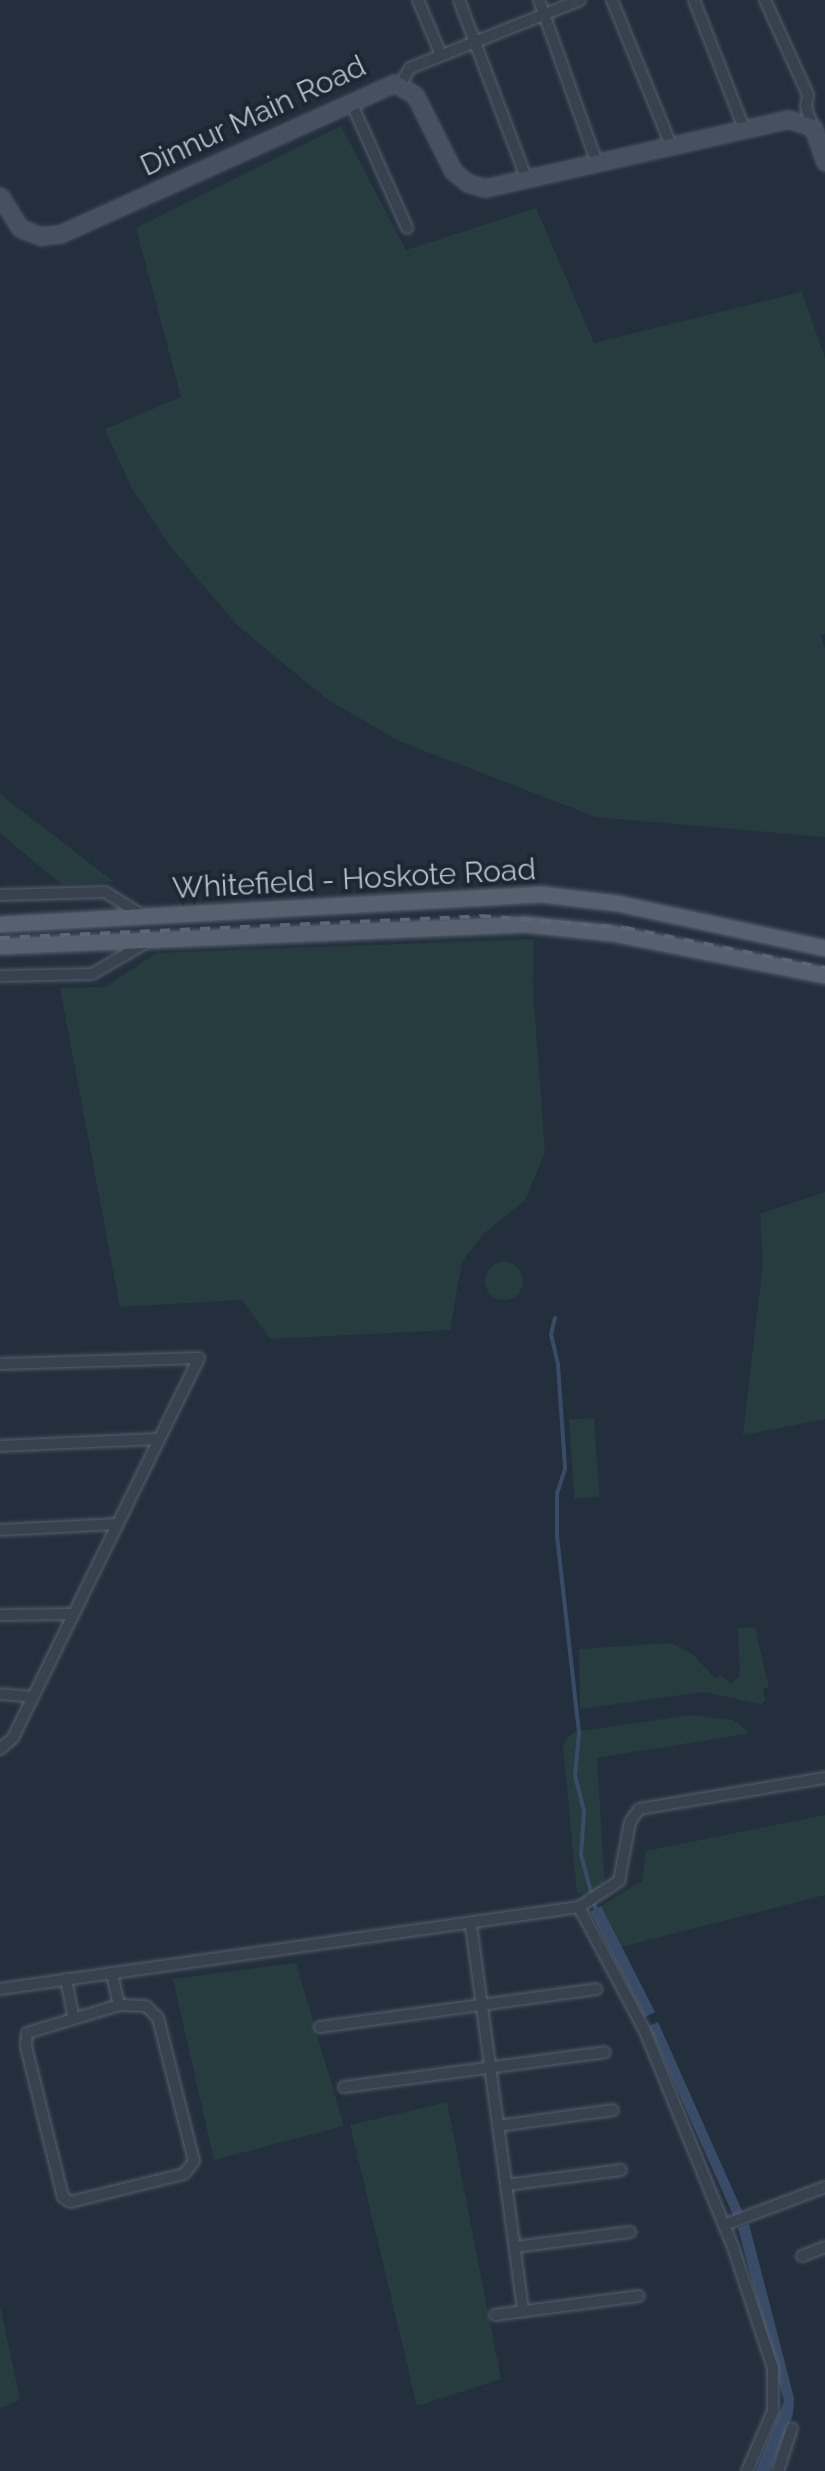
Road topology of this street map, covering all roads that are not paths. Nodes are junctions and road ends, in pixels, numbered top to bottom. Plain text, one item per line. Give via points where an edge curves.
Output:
1 (418, 0) edge
2 (458, 0) edge
3 (539, 0) edge
4 (580, 0) edge
5 (612, 0) edge
6 (694, 0) edge
7 (768, 1) edge
8 (544, 14) junction
9 (476, 42) junction
10 (441, 55) junction
11 (401, 84) junction
12 (351, 102) junction
13 (743, 126) junction
14 (814, 127) junction
15 (670, 143) junction
16 (825, 162) edge
17 (597, 163) junction
18 (527, 180) junction
19 (0, 196) edge
20 (407, 228) dead end
21 (0, 895) edge
22 (565, 896) junction
23 (147, 918) junction
24 (0, 924) edge
25 (561, 926) junction
26 (150, 940) junction
27 (0, 946) edge
28 (825, 948) edge
29 (825, 975) edge
30 (0, 976) edge
31 (0, 1364) edge
32 (158, 1439) junction
33 (0, 1446) edge
34 (117, 1524) junction
35 (0, 1530) edge
36 (73, 1614) junction
37 (0, 1615) edge
38 (0, 1694) edge
39 (33, 1696) junction
40 (0, 1749) edge
41 (825, 1778) edge
42 (587, 1903) junction
43 (471, 1925) junction
44 (112, 1973) junction
45 (66, 1979) junction
46 (0, 1989) edge
47 (596, 1989) dead end
48 (119, 2005) junction
49 (482, 2005) junction
50 (73, 2016) junction
51 (320, 2027) dead end
52 (605, 2052) dead end
53 (490, 2068) junction
54 (344, 2087) dead end
55 (613, 2110) dead end
56 (498, 2126) junction
57 (621, 2170) dead end
58 (506, 2185) junction
59 (825, 2187) edge
60 (729, 2223) junction
61 (630, 2232) dead end
62 (515, 2247) junction
63 (825, 2247) edge
64 (802, 2256) dead end
65 (639, 2296) dead end
66 (523, 2312) junction
67 (495, 2316) dead end
68 (792, 2428) dead end
69 (748, 2471) edge
70 (778, 2471) edge

1 - 10 street
2 - 9 street
3 - 8 street
4 - 8 street
5 - 15 street
6 - 13 street
7 - 14 street via 808,94
8 - 9 street
8 - 17 street
9 - 10 street
9 - 18 street
10 - 11 street via 406,71
11 - 12 street, Dinnur Main Road
11 - 18 street, Dinnur Main Road via 415,95 460,178 485,188
12 - 19 street, Dinnur Main Road via 60,234 20,228
12 - 20 street
13 - 14 street, Dinnur Main Road via 788,119
13 - 15 street, Dinnur Main Road
14 - 16 street
15 - 17 street, Dinnur Main Road
17 - 18 street, Dinnur Main Road
21 - 23 street via 105,892
22 - 23 main road, Whitefield - Hoskote Road via 441,897
22 - 25 main road
22 - 28 main road, Whitefield - Hoskote Road
23 - 24 main road, Whitefield - Hoskote Road
25 - 26 main road, Whitefield - Hoskote Road
25 - 29 main road, Whitefield - Hoskote Road
26 - 27 main road, Whitefield - Hoskote Road
26 - 30 street via 92,974
31 - 32 street via 198,1358
32 - 33 street
32 - 34 street
34 - 35 street
34 - 36 street
36 - 37 street
36 - 39 street
38 - 39 street
39 - 40 street via 13,1738
41 - 42 street via 639,1809 630,1822 619,1881
42 - 43 street
42 - 60 street
43 - 44 street
43 - 49 street
44 - 45 street
44 - 48 street
45 - 46 street
45 - 50 street
47 - 49 street
48 - 50 street
48 - 50 street via 146,2006 158,2018 194,2161 184,2174 70,2202 63,2197 26,2040 31,2029
49 - 51 street
49 - 53 street
52 - 53 street
53 - 54 street
53 - 56 street
55 - 56 street
56 - 58 street
57 - 58 street
58 - 62 street
59 - 60 street
60 - 69 street via 772,2368 774,2410
61 - 62 street
62 - 66 street
63 - 64 street
65 - 66 street
66 - 67 street
68 - 70 street

